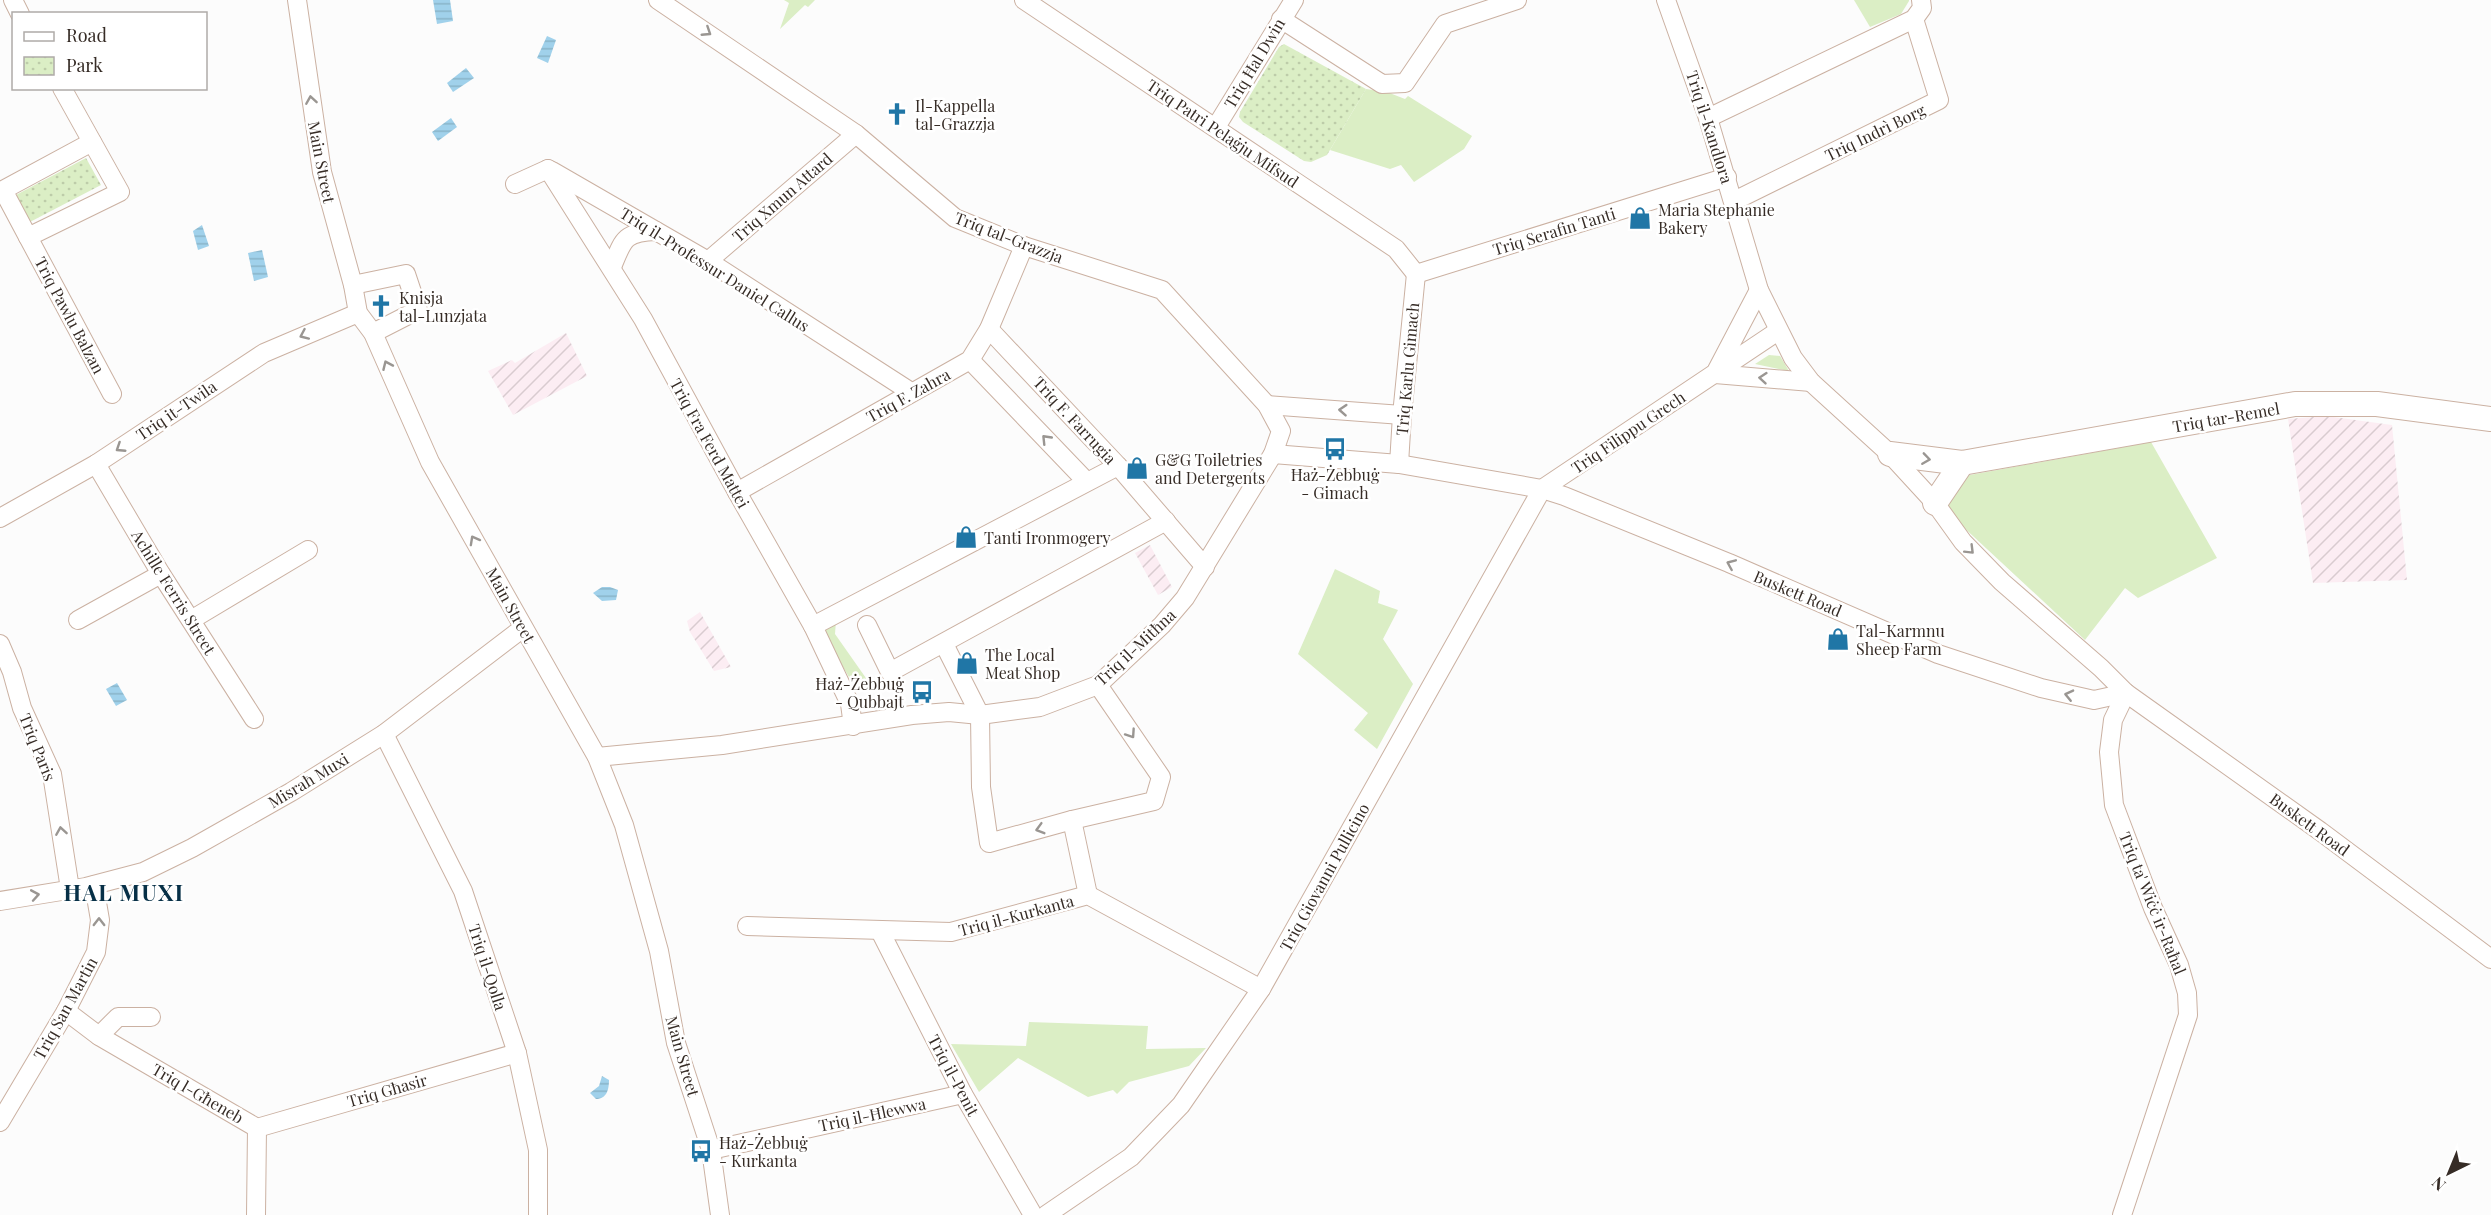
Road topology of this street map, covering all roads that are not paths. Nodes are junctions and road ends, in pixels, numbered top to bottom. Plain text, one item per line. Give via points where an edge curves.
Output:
1 (297, 0) edge
2 (658, 0) edge
3 (1024, 0) edge
4 (1294, 0) edge
5 (1517, 0) edge
6 (1666, 0) edge
7 (1921, 0) edge
8 (1281, 19) junction
9 (1914, 19) junction
10 (63, 90) edge
11 (1707, 118) junction
12 (1216, 127) junction
13 (856, 134) junction
14 (92, 142) junction
15 (548, 169) junction
16 (1726, 177) junction
17 (515, 184) dead end
18 (1734, 201) junction
19 (656, 231) junction
20 (28, 237) junction
21 (1024, 246) junction
22 (708, 261) junction
23 (612, 267) junction
24 (1416, 274) junction
25 (353, 285) junction
26 (1759, 290) junction
27 (358, 313) junction
28 (989, 329) junction
29 (1778, 331) junction
30 (373, 333) junction
31 (970, 360) junction
32 (1714, 374) junction
33 (1811, 382) junction
34 (911, 392) junction
35 (112, 394) dead end
36 (1267, 405) junction
37 (1402, 415) junction
38 (2491, 419) edge
39 (1273, 454) junction
40 (1890, 454) junction
41 (96, 464) junction
42 (1399, 464) junction
43 (1962, 464) junction
44 (1118, 466) junction
45 (1086, 481) junction
46 (1542, 489) junction
47 (736, 492) junction
48 (1935, 503) junction
49 (0, 518) edge
50 (1166, 521) junction
51 (308, 550) dead end
52 (1205, 567) junction
53 (161, 574) junction
54 (78, 620) dead end
55 (191, 620) junction
56 (867, 625) dead end
57 (813, 626) junction
58 (523, 628) junction
59 (0, 644) edge
60 (944, 644) junction
61 (1098, 686) junction
62 (2126, 693) junction
63 (980, 715) junction
64 (254, 719) dead end
65 (853, 726) junction
66 (384, 734) junction
67 (597, 757) junction
68 (1072, 820) junction
69 (94, 885) junction
70 (70, 889) junction
71 (1088, 895) junction
72 (0, 900) edge
73 (747, 926) dead end
74 (880, 932) junction
75 (2491, 959) edge
76 (1261, 989) junction
77 (66, 1011) junction
78 (151, 1017) dead end
79 (99, 1036) junction
80 (517, 1053) junction
81 (963, 1094) junction
82 (0, 1122) edge
83 (257, 1128) junction
84 (711, 1150) junction
85 (256, 1215) edge
86 (538, 1215) edge
87 (720, 1215) edge
88 (1033, 1215) edge
89 (1046, 1215) edge
90 (2122, 1215) edge

25 -> 1 street, Main Street via 322,172
2 -> 13 street, Triq tal-Grazzja
3 - 12 street, Triq Patri Pelaġju Mifsud
4 - 8 street, Triq Ħal Dwin
5 - 8 street via 1445,24 1405,83 1382,84
6 - 11 street, Triq il-Kandlora
7 - 9 street via 1922,8
8 - 12 street, Triq Ħal Dwin
9 - 11 street
9 - 18 street, Triq Indrì Borg via 1939,100
10 - 14 street, Triq Pawlu Balzan
11 - 16 street, Triq il-Kandlora
12 - 24 street, Triq Patri Pelaġju Mifsud via 1396,249
13 - 21 street, Triq tal-Grazzja via 955,218
13 - 22 street, Triq Xmun Attard
14 - 20 street, Triq Pawlu Balzan via 3,190
14 - 20 street, Triq Pawlu Balzan via 120,192
15 - 17 street
15 - 19 street, Triq il-Professur Daniel Callus
15 - 23 street, Triq Fra Ferd Mattei
16 - 18 street, Triq il-Kandlora
16 - 24 street, Triq Serafin Tanti
18 - 26 street, Triq il-Kandlora
19 - 22 street, Triq il-Professur Daniel Callus
19 - 23 street via 626,237
20 - 35 street, Triq Pawlu Balzan
21 - 28 street, Triq F. Zahra
21 - 36 street, Triq tal-Grazzja via 1162,290
22 - 34 street, Triq il-Professur Daniel Callus
23 - 47 street, Triq Fra Ferd Mattei
24 - 37 street, Triq Karlu Gimach
25 - 27 street, Main Street
25 - 30 street via 406,274 418,310
26 - 29 street, Buskett Road
26 - 32 street, Triq Filippu Grech
27 - 30 street, Main Street
27 -> 41 street, Triq it-Twila via 264,353
28 - 31 street, Triq F. Zahra
28 - 44 street, Triq F. Farrugia
29 - 32 street, Triq Filippu Grech
29 - 33 street, Buskett Road
58 -> 30 street, Main Street via 430,462
31 - 34 street, Triq F. Zahra
45 -> 31 street, Triq F. Farrugia
33 -> 32 street
32 - 46 street, Triq Filippu Grech
33 - 40 street, Buskett Road
34 - 47 street, Triq F. Zahra
37 -> 36 street
36 - 39 street, Triq il-Mitħna via 1281,431
37 - 42 street, Triq Karlu Gimach
38 - 43 street, Triq tar-Remel via 2377,404 2295,404
39 - 42 street
39 - 52 street, Triq il-Mitħna
40 -> 43 street, Triq tar-Remel
40 - 48 street, Buskett Road
41 - 49 street, Triq it-Twila
41 - 53 street, Achille Ferris Street
42 - 46 street, Buskett Road
43 - 48 street
44 - 45 street
44 - 50 street, Triq F. Farrugia
45 - 57 street
62 -> 46 street, Buskett Road via 2094,700 2041,688 1938,654 1729,563
46 - 76 street, Triq Giovanni Pullicino
47 - 57 street, Triq Fra Ferd Mattei
48 -> 62 street, Buskett Road via 1963,542 2002,582
50 - 52 street, Triq F. Farrugia
50 - 60 street
51 - 55 street
52 - 61 street, Triq il-Mitħna via 1162,625
53 - 54 street
53 - 55 street, Achille Ferris Street
55 - 64 street, Achille Ferris Street
56 - 60 street via 890,672
57 - 65 street, Triq Fra Ferd Mattei via 850,704
58 - 66 street, Misraħ Muxi
58 - 67 street, Main Street
70 -> 59 street, Triq Paris via 52,774 22,708
60 - 63 street
61 - 63 street, Triq il-Mitħna via 1040,707
61 -> 68 street via 1161,777 1154,801
62 - 75 street, Buskett Road
62 - 90 street, Triq ta' Wiċċ ir-Raħal via 2113,720 2109,752 2114,805 2179,965 2188,1015
63 - 65 street, Triq il-Mitħna via 949,712
68 -> 63 street via 989,843 981,787
65 - 67 street, Triq il-Mitħna via 722,745
66 - 69 street, Misraħ Muxi via 192,848 143,872
66 - 80 street, Triq il-Qolla via 463,891
67 - 84 street, Main Street via 624,825 659,951 676,1042
68 - 71 street
69 - 70 street, Misraħ Muxi
77 -> 69 street, Triq San Martin via 96,952 100,920
72 -> 70 street, Misraħ Muxi
71 - 74 street, Triq il-Kurkanta via 951,933
71 - 76 street, Triq il-Kurkanta
73 - 74 street, Triq il-Kurkanta
74 - 81 street, Triq il-Penit
76 - 89 street, Triq Giovanni Pullicino via 1180,1105 1131,1157
77 - 79 street, Triq l-Għeneb
77 - 82 street, Triq San Martin
78 - 79 street via 118,1017
79 - 83 street, Triq l-Għeneb
80 - 83 street, Triq Għasir
80 - 86 street, Triq il-Qolla via 538,1150
81 - 84 street, Triq il-Ħlewwa
81 - 88 street, Triq il-Penit
83 - 85 street, Triq l-Għeneb
84 - 87 street, Main Street

